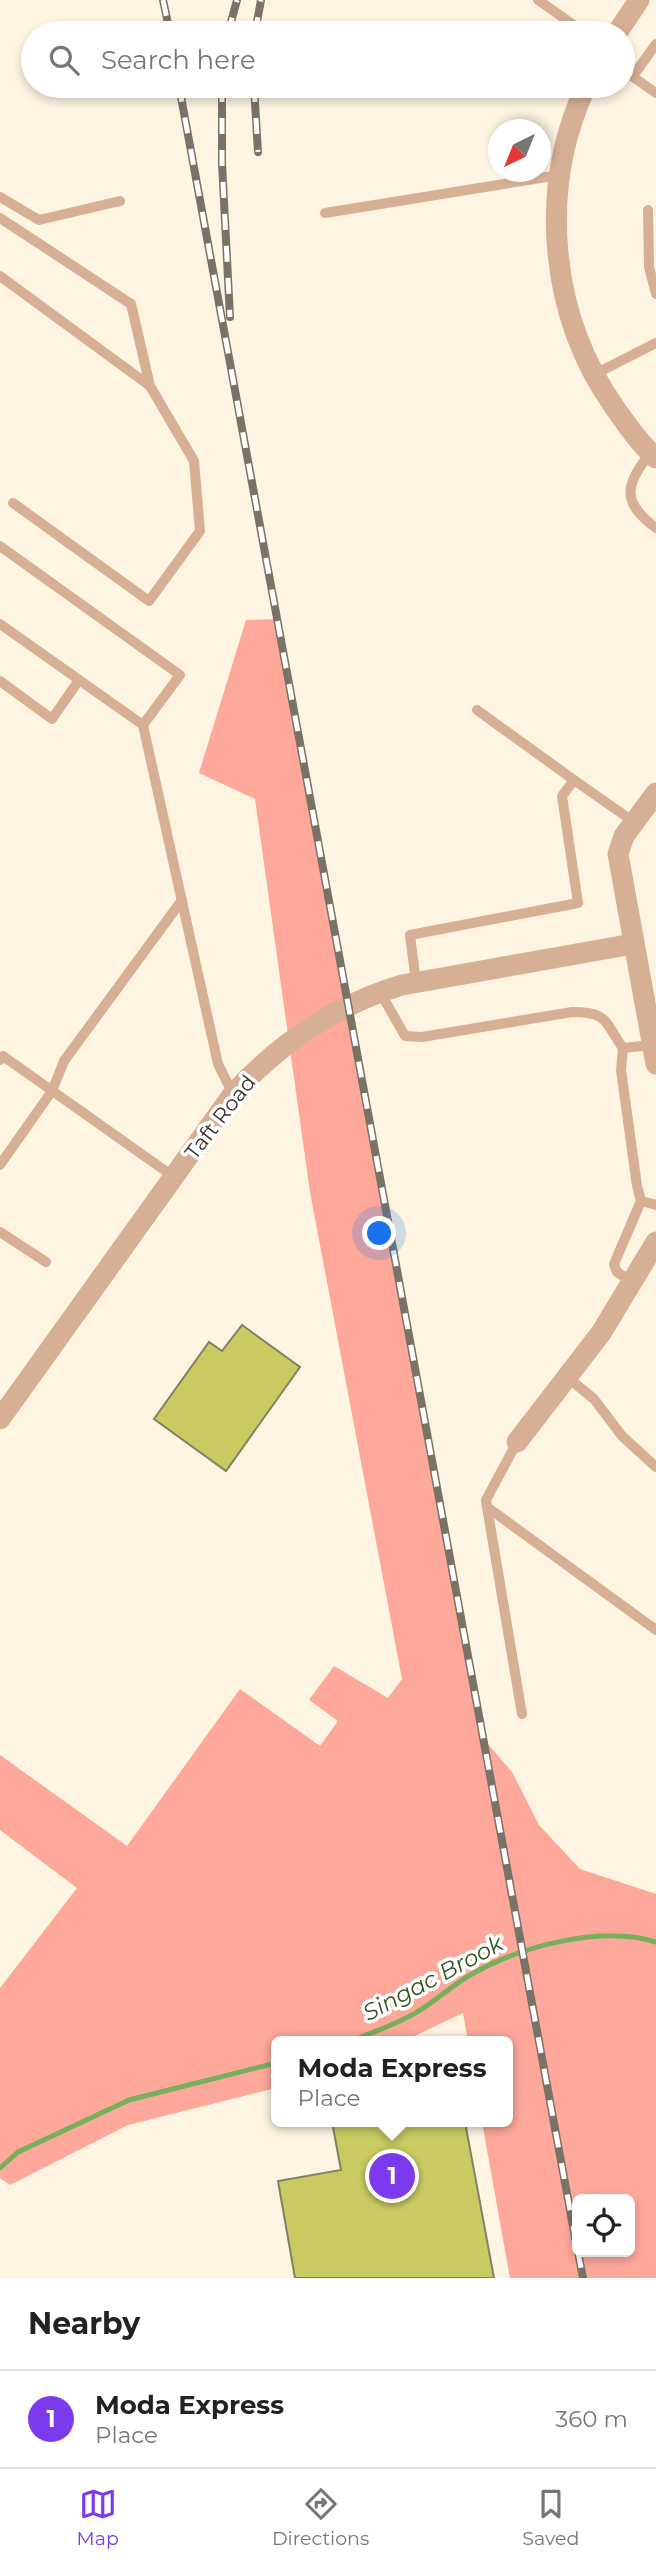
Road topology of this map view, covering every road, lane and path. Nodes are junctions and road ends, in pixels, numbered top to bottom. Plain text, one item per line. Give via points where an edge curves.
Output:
1 (538, 0) edge
2 (639, 0) edge
3 (567, 21) edge
4 (625, 21) edge
5 (656, 44) edge
6 (635, 66) edge
7 (635, 78) edge
8 (656, 93) edge
9 (582, 98) edge
10 (559, 175) junction
11 (0, 197) edge
12 (120, 201) dead end
13 (648, 210) dead end
14 (325, 214) dead end
15 (0, 218) edge
16 (0, 276) edge
17 (656, 294) edge
18 (656, 343) edge
19 (595, 374) junction
20 (150, 386) junction
21 (653, 455) edge
22 (13, 503) dead end
23 (656, 528) edge
24 (0, 546) edge
25 (0, 624) edge
26 (79, 680) junction
27 (0, 681) edge
28 (477, 710) dead end
29 (143, 725) junction
30 (574, 780) junction
31 (656, 793) edge
32 (634, 822) junction
33 (182, 900) junction
34 (633, 944) junction
35 (416, 982) junction
36 (380, 992) junction
37 (623, 1048) junction
38 (654, 1055) edge
39 (1, 1057) edge
40 (52, 1091) junction
41 (233, 1094) junction
42 (0, 1165) edge
43 (174, 1177) junction
44 (641, 1200) junction
45 (656, 1205) edge
46 (0, 1232) edge
47 (656, 1242) edge
48 (46, 1262) dead end
49 (634, 1283) junction
50 (567, 1377) junction
51 (0, 1419) edge
52 (517, 1442) joint
53 (656, 1467) edge
54 (487, 1507) junction
55 (656, 1630) edge
56 (522, 1714) dead end

1 - 3 lane
2 - 4 street
5 - 6 lane
7 - 8 lane
9 - 10 street
10 - 14 lane
10 - 19 street via 555,215 564,287 572,322
11 - 12 lane via 39,220
13 - 17 lane via 649,267
15 - 20 lane via 131,304
16 - 20 lane
18 - 19 lane
19 - 21 street via 627,425
20 - 22 lane via 194,461 200,531 149,601
21 - 23 lane via 631,478 629,494 633,507
24 - 29 lane via 180,675
25 - 26 lane
26 - 27 lane via 52,719
26 - 29 lane
28 - 30 lane
29 - 33 lane
30 - 32 lane
30 - 35 lane via 562,796 578,903 410,935
31 - 32 street
32 - 34 street via 618,854
33 - 40 lane via 64,1061
33 - 41 lane via 218,1064
34 - 35 street, Taft Road
34 - 38 street
35 - 36 street, Taft Road
36 - 37 lane via 405,1037 595,1012 605,1019
36 - 41 street, Taft Road via 306,1029
37 - 38 lane
37 - 44 lane via 622,1083
39 - 40 lane
40 - 42 lane
40 - 43 lane
41 - 43 street, Taft Road
43 - 51 street, Taft Road
44 - 45 lane
44 - 49 lane via 614,1264 617,1272
46 - 48 lane
47 - 49 street
49 - 50 street
50 - 52 street
50 - 53 lane via 594,1399 622,1436
52 - 54 lane via 486,1500
54 - 55 lane
54 - 56 lane

